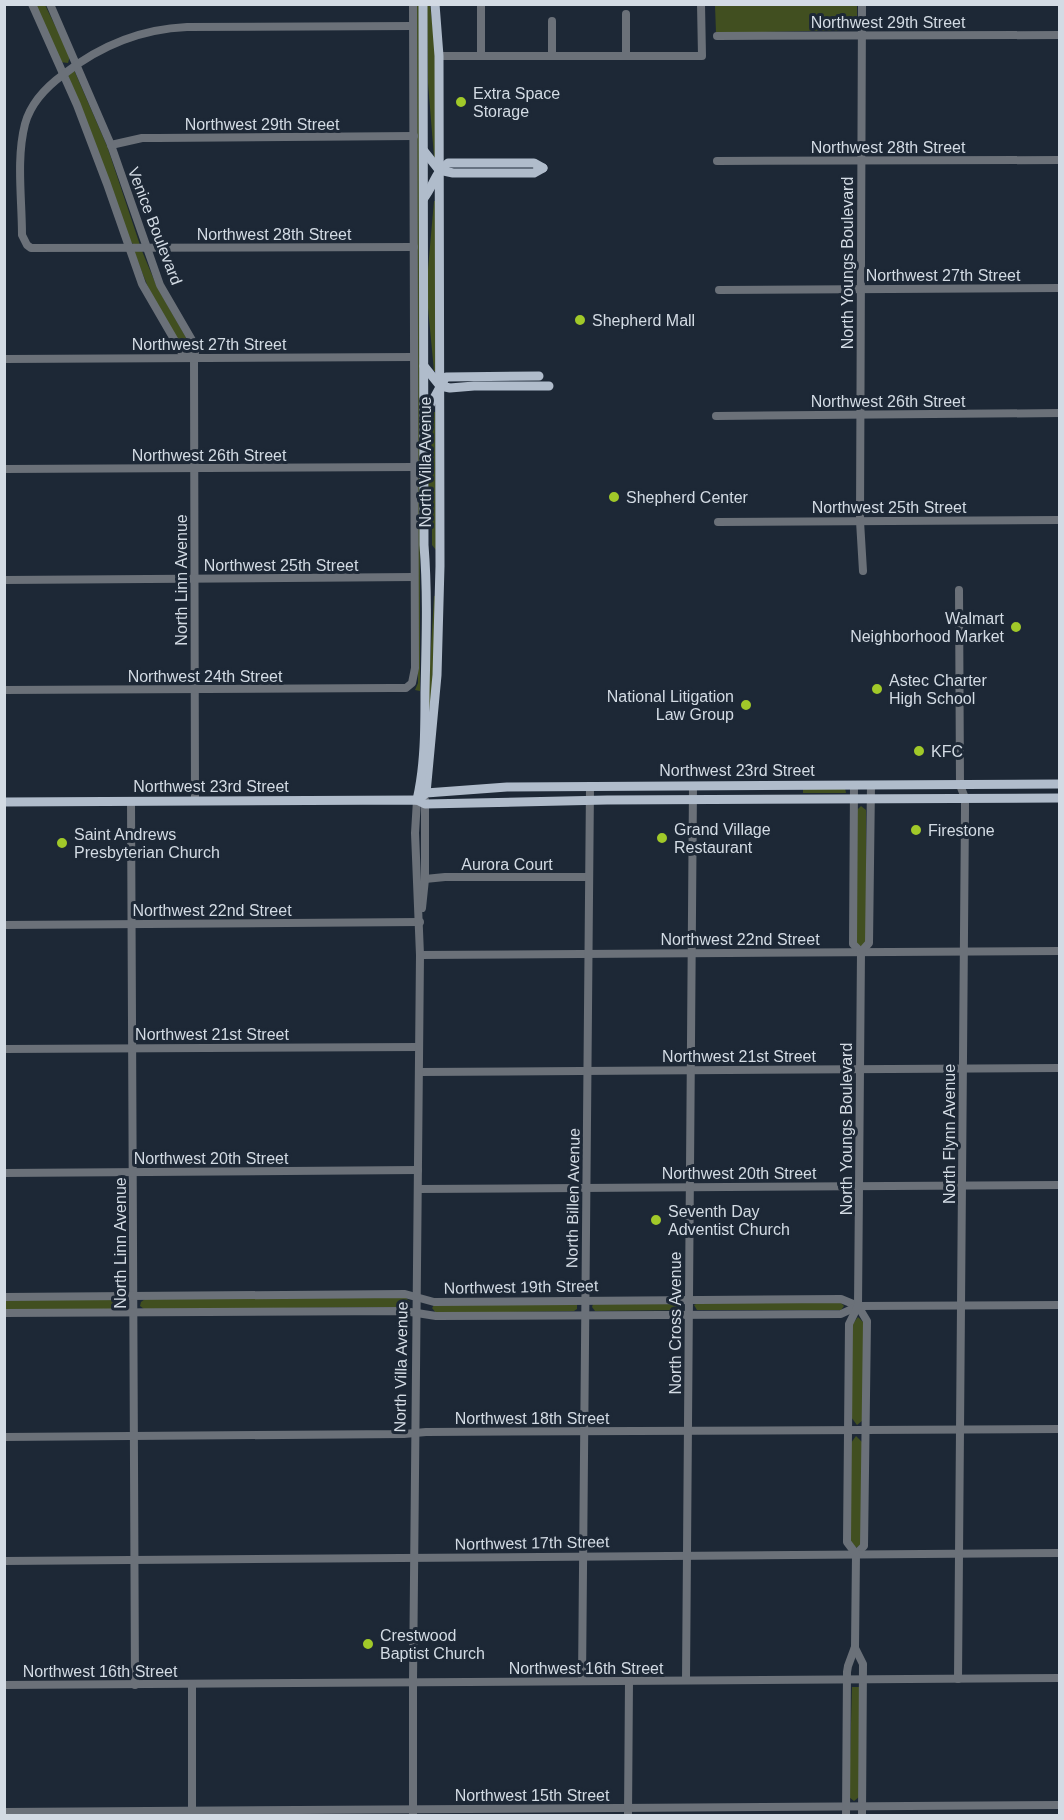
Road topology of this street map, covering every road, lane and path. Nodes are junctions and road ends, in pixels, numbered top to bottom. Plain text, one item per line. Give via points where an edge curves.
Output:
1 (32, 4) edge
2 (50, 4) edge
3 (413, 4) edge
4 (423, 4) edge
5 (435, 4) edge
6 (481, 4) edge
7 (701, 4) edge
8 (862, 4) edge
9 (626, 14) dead end
10 (552, 21) dead end
11 (413, 26) junction
12 (1059, 35) edge
13 (717, 36) dead end
14 (862, 36) junction
15 (481, 55) junction
16 (552, 55) junction
17 (439, 56) junction
18 (626, 56) junction
19 (76, 64) junction
20 (63, 74) junction
21 (414, 136) junction
22 (111, 145) junction
23 (424, 151) junction
24 (1059, 160) edge
25 (717, 161) dead end
26 (861, 161) junction
27 (439, 170) junction
28 (424, 198) junction
29 (414, 247) junction
30 (129, 248) junction
31 (146, 248) junction
32 (1059, 288) edge
33 (861, 289) junction
34 (719, 290) dead end
35 (414, 357) junction
36 (194, 358) junction
37 (4, 359) edge
38 (424, 366) junction
39 (539, 376) dead end
40 (440, 386) junction
41 (549, 386) dead end
42 (424, 413) junction
43 (1059, 413) edge
44 (860, 415) junction
45 (716, 416) dead end
46 (414, 467) junction
47 (195, 468) junction
48 (4, 469) edge
49 (1059, 520) edge
50 (860, 521) junction
51 (718, 522) dead end
52 (424, 545) junction
53 (439, 561) junction
54 (863, 571) dead end
55 (414, 578) junction
56 (195, 579) junction
57 (4, 580) edge
58 (959, 590) dead end
59 (428, 592) junction
60 (406, 688) joint
61 (195, 689) junction
62 (4, 690) edge
63 (1059, 784) edge
64 (786, 785) junction
65 (855, 785) junction
66 (871, 785) junction
67 (960, 785) junction
68 (1019, 785) junction
69 (590, 786) junction
70 (621, 786) junction
71 (693, 786) junction
72 (507, 787) junction
73 (547, 787) junction
74 (472, 789) junction
75 (426, 793) junction
76 (854, 798) junction
77 (871, 798) junction
78 (965, 798) junction
79 (1020, 798) junction
80 (1059, 798) edge
81 (651, 799) junction
82 (693, 799) junction
83 (786, 799) junction
84 (590, 800) junction
85 (607, 800) junction
86 (131, 801) junction
87 (195, 801) junction
88 (548, 801) junction
89 (4, 802) edge
90 (421, 802) junction
91 (508, 802) junction
92 (472, 803) junction
93 (590, 877) junction
94 (424, 879) junction
95 (420, 920) junction
96 (132, 924) junction
97 (4, 925) edge
98 (1059, 951) edge
99 (861, 952) junction
100 (964, 952) junction
101 (692, 953) junction
102 (588, 954) junction
103 (420, 955) junction
104 (419, 1047) junction
105 (132, 1048) junction
106 (4, 1049) edge
107 (963, 1068) junction
108 (1059, 1068) edge
109 (860, 1069) junction
110 (691, 1070) junction
111 (588, 1071) junction
112 (419, 1072) junction
113 (418, 1170) junction
114 (133, 1172) junction
115 (4, 1173) edge
116 (962, 1185) junction
117 (1059, 1185) edge
118 (690, 1187) junction
119 (859, 1187) junction
120 (586, 1188) junction
121 (418, 1189) junction
122 (134, 1296) junction
123 (4, 1297) edge
124 (417, 1297) junction
125 (689, 1299) junction
126 (585, 1300) junction
127 (1059, 1305) edge
128 (858, 1306) junction
129 (961, 1306) junction
130 (134, 1312) junction
131 (4, 1313) edge
132 (417, 1313) junction
133 (689, 1313) junction
134 (585, 1314) junction
135 (959, 1429) junction
136 (1059, 1429) edge
137 (866, 1430) junction
138 (583, 1431) junction
139 (688, 1431) junction
140 (848, 1431) junction
141 (415, 1434) junction
142 (134, 1436) junction
143 (4, 1437) edge
144 (958, 1553) junction
145 (1059, 1553) edge
146 (856, 1554) junction
147 (687, 1555) junction
148 (583, 1556) junction
149 (414, 1557) junction
150 (134, 1560) junction
151 (4, 1561) edge
152 (855, 1647) junction
153 (1059, 1678) edge
154 (847, 1679) junction
155 (863, 1679) junction
156 (958, 1679) junction
157 (686, 1680) junction
158 (582, 1681) junction
159 (629, 1681) junction
160 (413, 1682) junction
161 (192, 1684) junction
162 (4, 1685) edge
163 (135, 1685) junction
164 (1059, 1804) edge
165 (846, 1806) junction
166 (862, 1806) junction
167 (628, 1811) edge
168 (4, 1812) edge
169 (413, 1812) edge
170 (192, 1814) edge
171 (846, 1815) edge
172 (862, 1815) edge

1 - 20 street, Venice Boulevard
2 - 19 street, Venice Boulevard
3 - 11 street, North Villa Avenue
4 - 23 main road, North Villa Avenue
5 - 17 main road, North Villa Avenue
6 - 15 street
7 - 18 street via 702,56
8 - 14 street, North Youngs Boulevard
9 - 18 street
10 - 16 street
11 - 19 street via 163,29 120,40
11 - 21 street, North Villa Avenue
12 - 14 street, Northwest 29th Street
13 - 14 street, Northwest 29th Street
14 - 26 street, North Youngs Boulevard
15 - 16 street
15 - 17 street
16 - 18 street
17 - 27 main road, North Villa Avenue
19 - 20 street
19 - 22 street, Venice Boulevard
20 - 30 street, Venice Boulevard
20 - 30 street, Northwest 28th Street via 35,101 27,117 23,135 22,235 34,249
21 - 22 street, Northwest 29th Street via 142,138
21 - 29 street, North Villa Avenue
22 - 31 street, Venice Boulevard
23 - 27 main road
23 - 28 main road, North Villa Avenue
24 - 26 street, Northwest 28th Street
25 - 26 street, Northwest 28th Street
26 - 33 street, North Youngs Boulevard
27 - 27 main road via 534,173 543,168 534,163 448,163
27 - 28 main road
27 - 40 main road, North Villa Avenue
28 - 38 main road, North Villa Avenue
29 - 31 street, Northwest 28th Street
29 - 35 street, North Villa Avenue
30 - 31 street, Northwest 28th Street
30 - 36 street, Venice Boulevard via 152,304 182,353
31 - 36 street, Venice Boulevard via 160,285 196,346
32 - 33 street, Northwest 27th Street
33 - 34 street, Northwest 27th Street
33 - 44 street, North Youngs Boulevard
35 - 36 street, Northwest 27th Street
35 - 46 street, North Villa Avenue
36 - 37 street, Northwest 27th Street
36 - 47 street, North Linn Avenue
38 - 40 main road
38 - 42 main road, North Villa Avenue
39 - 40 main road via 446,377
40 - 41 main road
40 - 42 main road
40 - 53 main road, North Villa Avenue
42 - 52 main road, North Villa Avenue
43 - 44 street, Northwest 26th Street
44 - 45 street, Northwest 26th Street
44 - 50 street, North Youngs Boulevard
46 - 47 street, Northwest 26th Street
46 - 55 street, North Villa Avenue
47 - 48 street, Northwest 26th Street
47 - 56 street, North Linn Avenue
49 - 50 street, Northwest 25th Street
50 - 51 street, Northwest 25th Street
50 - 54 street, North Youngs Boulevard
52 - 53 main road
52 - 59 main road, North Villa Avenue
53 - 59 main road
53 - 75 main road, North Villa Avenue via 437,675
55 - 56 street, Northwest 25th Street
55 - 60 street, North Villa Avenue via 414,677
56 - 57 street, Northwest 25th Street
56 - 61 street, North Linn Avenue
58 - 67 street, North Flynn Avenue
59 - 90 main road, North Villa Avenue
60 - 61 street, Northwest 24th Street
61 - 62 street, Northwest 24th Street
61 - 87 street, North Linn Avenue
63 - 68 main road, Northwest 23rd Street
64 - 65 main road, Northwest 23rd Street
64 - 71 main road, Northwest 23rd Street
64 - 83 main road
65 - 66 main road, Northwest 23rd Street
65 - 76 street, North Youngs Boulevard
66 - 67 main road, Northwest 23rd Street
66 - 77 street, North Youngs Boulevard
67 - 68 main road, Northwest 23rd Street
67 - 78 street, North Flynn Avenue
68 - 79 main road
69 - 70 main road, Northwest 23rd Street
69 - 73 main road, Northwest 23rd Street
69 - 84 street, North Billen Avenue
70 - 71 main road, Northwest 23rd Street
70 - 81 main road
70 - 85 main road
71 - 82 street, North Cross Avenue
72 - 73 main road, Northwest 23rd Street
72 - 74 main road, Northwest 23rd Street
72 - 91 main road
73 - 88 main road
74 - 75 main road, Northwest 23rd Street
74 - 92 main road
75 - 90 main road
76 - 77 main road, Northwest 23rd Street
76 - 83 main road, Northwest 23rd Street
76 - 99 street, North Youngs Boulevard via 853,944
77 - 78 main road, Northwest 23rd Street
77 - 99 street, North Youngs Boulevard via 868,943
78 - 79 main road, Northwest 23rd Street
78 - 100 street, North Flynn Avenue
79 - 80 main road, Northwest 23rd Street
81 - 82 main road, Northwest 23rd Street
81 - 85 main road, Northwest 23rd Street
82 - 83 main road, Northwest 23rd Street
82 - 101 street, North Cross Avenue
84 - 85 main road, Northwest 23rd Street
84 - 88 main road, Northwest 23rd Street
84 - 93 street, North Billen Avenue
86 - 87 main road, Northwest 23rd Street
86 - 89 main road, Northwest 23rd Street
86 - 96 street, North Linn Avenue
87 - 90 main road, Northwest 23rd Street
88 - 91 main road, Northwest 23rd Street
90 - 92 main road, Northwest 23rd Street
90 - 94 street, North Villa Avenue
90 - 95 street, North Villa Avenue via 415,833
91 - 92 main road, Northwest 23rd Street
93 - 94 street, Aurora Court
93 - 102 street, North Billen Avenue
94 - 95 street, North Villa Avenue
95 - 96 street, Northwest 22nd Street
95 - 103 street, North Villa Avenue
96 - 97 street, Northwest 22nd Street
96 - 105 street, North Linn Avenue
98 - 100 street, Northwest 22nd Street
99 - 100 street, Northwest 22nd Street
99 - 101 street, Northwest 22nd Street
99 - 109 street, North Youngs Boulevard
100 - 107 street, North Flynn Avenue
101 - 102 street, Northwest 22nd Street
101 - 110 street, North Cross Avenue
102 - 103 street, Northwest 22nd Street
102 - 111 street, North Billen Avenue
103 - 104 street, North Villa Avenue
104 - 105 street, Northwest 21st Street
104 - 112 street, North Villa Avenue
105 - 106 street, Northwest 21st Street
105 - 114 street, North Linn Avenue
107 - 108 street, Northwest 21st Street
107 - 109 street, Northwest 21st Street
107 - 116 street, North Flynn Avenue
109 - 110 street, Northwest 21st Street
109 - 119 street, North Youngs Boulevard
110 - 111 street, Northwest 21st Street
110 - 118 street, North Cross Avenue
111 - 112 street, Northwest 21st Street
111 - 120 street, North Billen Avenue
112 - 113 street, North Villa Avenue
113 - 114 street, Northwest 20th Street
113 - 121 street, North Villa Avenue
114 - 115 street, Northwest 20th Street
114 - 122 street, North Linn Avenue
116 - 117 street, Northwest 20th Street
116 - 119 street, Northwest 20th Street
116 - 129 street, North Flynn Avenue
118 - 119 street, Northwest 20th Street
118 - 120 street, Northwest 20th Street
118 - 125 street, North Cross Avenue
119 - 128 street, North Youngs Boulevard
120 - 121 street, Northwest 20th Street
120 - 126 street, North Billen Avenue
121 - 124 street, North Villa Avenue
122 - 123 street, Northwest 19th Street
122 - 124 street, Northwest 19th Street
122 - 130 street, North Linn Avenue
124 - 126 street, Northwest 19th Street via 435,1302
124 - 132 street, North Villa Avenue
125 - 126 street, Northwest 19th Street
125 - 128 street, Northwest 19th Street via 841,1299
125 - 133 street, North Cross Avenue
126 - 134 street, North Billen Avenue
127 - 129 street, Northwest 19th Street
128 - 129 street, Northwest 19th Street
128 - 133 street, Northwest 19th Street via 841,1314
128 - 137 street, North Youngs Boulevard via 867,1321
128 - 140 street, North Youngs Boulevard via 849,1324
129 - 135 street, North Flynn Avenue
130 - 131 street, Northwest 19th Street
130 - 132 street, Northwest 19th Street
130 - 142 street, North Linn Avenue
132 - 134 street, Northwest 19th Street
132 - 141 street, North Villa Avenue
133 - 134 street, Northwest 19th Street
133 - 139 street, North Cross Avenue
134 - 138 street, North Billen Avenue
135 - 136 street, Northwest 18th Street
135 - 137 street, Northwest 18th Street
135 - 144 street, North Flynn Avenue
137 - 140 street, Northwest 18th Street
137 - 146 street, North Youngs Boulevard via 864,1546
138 - 139 street, Northwest 18th Street
138 - 141 street, Northwest 18th Street
138 - 148 street, North Billen Avenue
139 - 140 street, Northwest 18th Street
139 - 147 street, North Cross Avenue
140 - 146 street, North Youngs Boulevard via 847,1542
141 - 142 street, Northwest 18th Street
141 - 149 street, North Villa Avenue
142 - 143 street, Northwest 18th Street
142 - 150 street, North Linn Avenue
144 - 145 street, Northwest 17th Street
144 - 146 street, Northwest 17th Street
144 - 156 street, North Flynn Avenue
146 - 147 street, Northwest 17th Street
146 - 152 street, North Youngs Boulevard
147 - 148 street, Northwest 17th Street
147 - 157 street, North Cross Avenue
148 - 149 street, Northwest 17th Street
148 - 158 street, North Billen Avenue
149 - 150 street, Northwest 17th Street
149 - 160 street, North Villa Avenue
150 - 151 street, Northwest 17th Street
150 - 163 street, North Linn Avenue
152 - 154 street, North Youngs Boulevard
152 - 155 street, North Youngs Boulevard via 863,1664
153 - 156 street, Northwest 16th Street
154 - 155 street, Northwest 16th Street
154 - 157 street, Northwest 16th Street
154 - 165 street, North Youngs Boulevard
155 - 156 street, Northwest 16th Street
155 - 166 street, North Youngs Boulevard
157 - 159 street, Northwest 16th Street
158 - 159 street, Northwest 16th Street
158 - 160 street, Northwest 16th Street
159 - 167 street
160 - 161 street, Northwest 16th Street
160 - 169 street, North Villa Avenue
161 - 163 street, Northwest 16th Street
161 - 170 street
162 - 163 street, Northwest 16th Street
164 - 166 street, Northwest 15th Street
165 - 166 street, Northwest 15th Street
165 - 167 street, Northwest 15th Street
165 - 171 street, North Youngs Boulevard
166 - 172 street, North Youngs Boulevard
167 - 169 street, Northwest 15th Street
168 - 170 street, Northwest 15th Street
169 - 170 street, Northwest 15th Street

